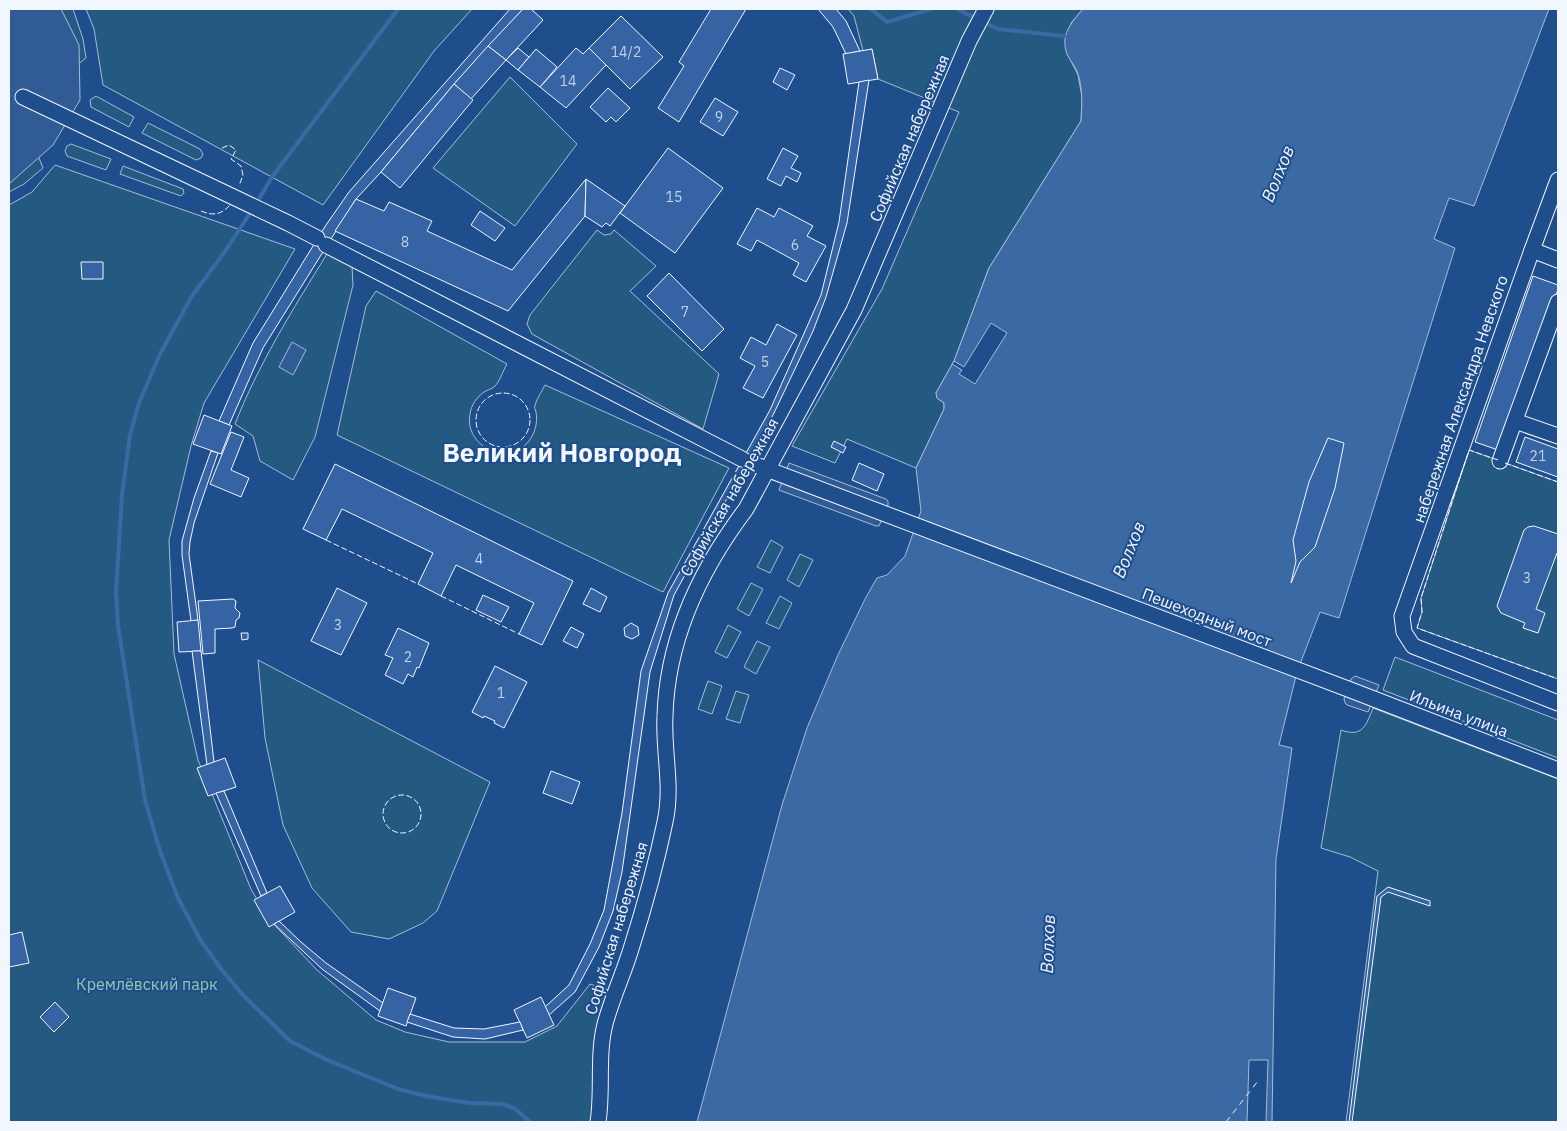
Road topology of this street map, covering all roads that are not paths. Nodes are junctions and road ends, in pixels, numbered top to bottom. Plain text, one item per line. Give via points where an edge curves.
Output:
1 (986, 9) edge
2 (23, 97) dead end
3 (1558, 180) edge
4 (1532, 250) junction
5 (1558, 260) edge
6 (1558, 302) edge
7 (1515, 421) junction
8 (1558, 436) edge
9 (1500, 461) dead end
10 (768, 471) junction
11 (1348, 689) joint
12 (1558, 703) edge
13 (1558, 770) edge
14 (598, 1122) edge

1 - 10 street, Софийская набережная via 854,310
2 - 10 street, Пешеходный мост via 288,223
3 - 4 street, набережная Александра Невского
4 - 5 street
4 - 12 street, набережная Александра Невского via 1402,616 1404,632 1413,646
6 - 7 street
7 - 8 street
7 - 9 street
10 - 11 street, Пешеходный мост
10 - 14 street, Софийская набережная via 704,572 684,618 672,660 664,718 668,771 665,820 645,904 605,1026
11 - 13 street, Ильина улица

